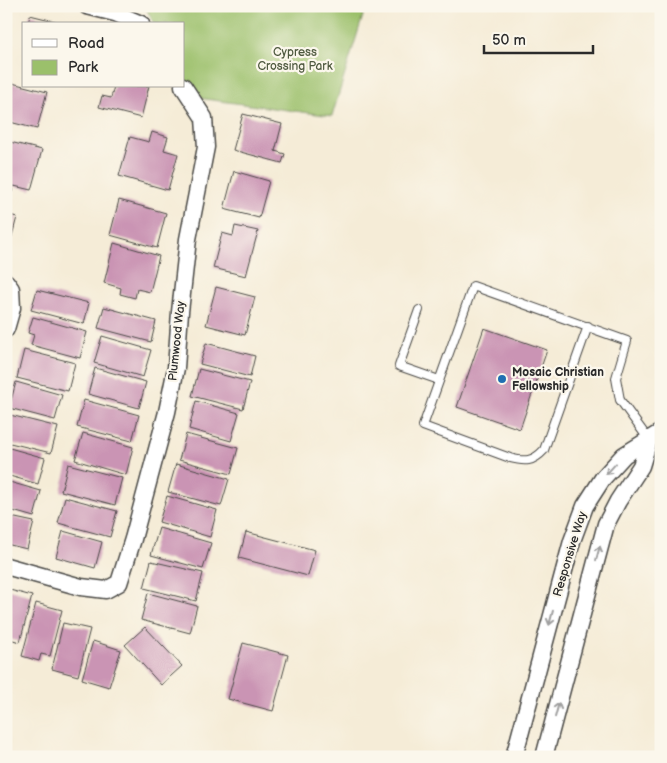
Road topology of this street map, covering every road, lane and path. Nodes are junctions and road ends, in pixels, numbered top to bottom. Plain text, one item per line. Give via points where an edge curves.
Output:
1 (88, 6) edge
2 (136, 22) edge
3 (184, 88) edge
4 (6, 282) edge
5 (419, 310) dead end
6 (588, 326) junction
7 (6, 329) edge
8 (439, 380) junction
9 (655, 436) edge
10 (6, 566) edge
11 (514, 757) edge
12 (544, 757) edge

1 - 2 street
3 - 10 street, Plumwood Way via 204,118 206,147 188,240 176,368 167,412 119,583 106,590 81,587
4 - 7 street via 11,289 12,308
5 - 8 lane via 399,366
6 - 8 lane via 473,286
6 - 8 lane via 544,450 537,458 521,461 510,458 422,426
6 - 9 lane via 627,341 616,378 620,400
9 -> 11 street, Responsive Way via 624,454 584,506
12 -> 9 street, Responsive Way via 606,524

